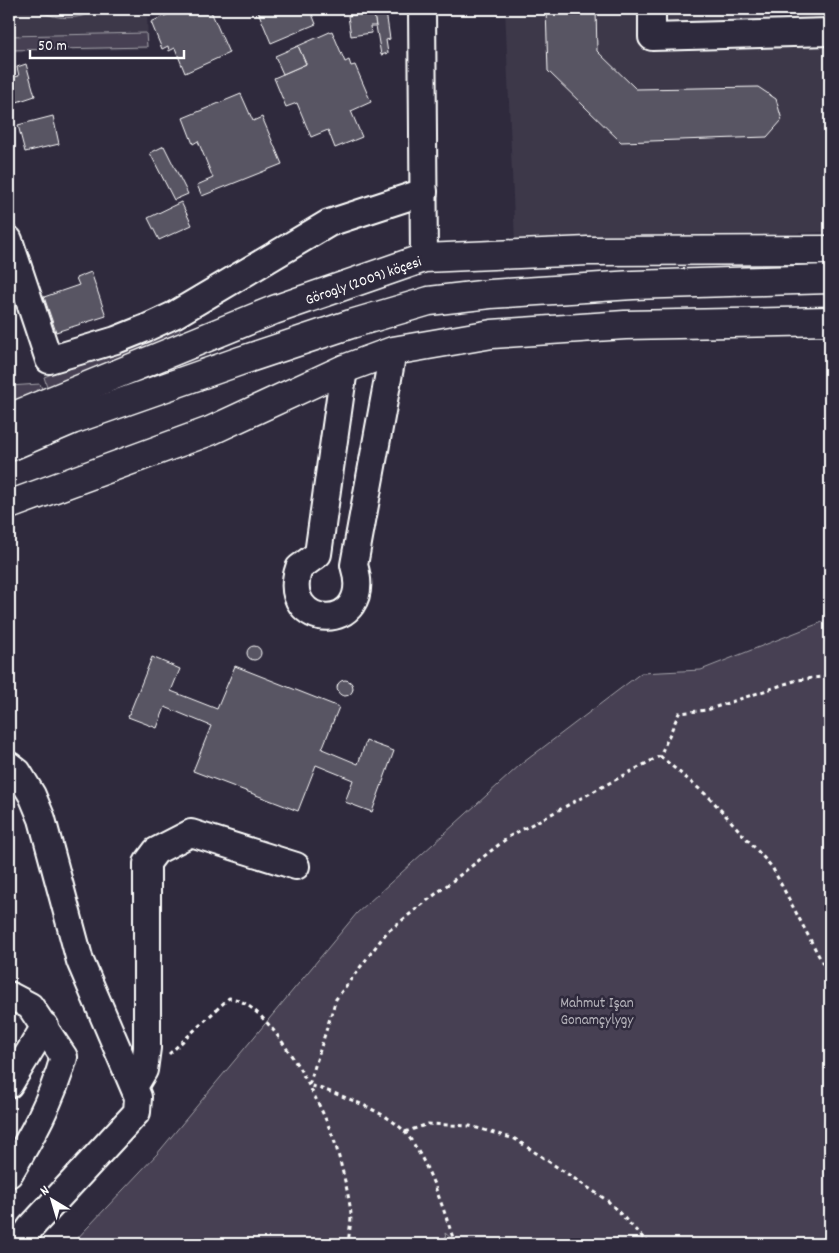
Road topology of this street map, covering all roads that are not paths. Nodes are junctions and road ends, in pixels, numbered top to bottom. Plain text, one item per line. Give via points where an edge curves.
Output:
1 (422, 9) edge
2 (652, 9) edge
3 (830, 32) edge
4 (424, 192) junction
5 (9, 240) edge
6 (830, 250) edge
7 (424, 258) junction
8 (830, 278) edge
9 (830, 321) edge
10 (393, 351) junction
11 (344, 369) junction
12 (9, 418) edge
13 (9, 447) edge
14 (9, 505) edge
15 (9, 764) edge
16 (296, 866) dead end
17 (10, 998) edge
18 (45, 1026) junction
19 (139, 1078) junction
20 (9, 1085) edge
21 (9, 1174) edge
22 (19, 1244) edge

1 - 4 street
2 - 3 street via 652,37
4 - 5 street via 329,223 174,315 116,340 49,360
4 - 7 street
6 - 7 main road, Görogly (2009) köçesi via 588,251
7 - 12 main road, Görogly (2009) köçesi via 274,310
8 - 13 main road via 633,285 430,301 240,361 72,420
9 - 10 main road via 625,325 492,334
10 - 11 main road
10 - 11 street via 354,565 358,578 357,592 354,602 346,610 326,618 308,612 295,586 299,568 318,554
11 - 14 main road via 210,431
15 - 19 street via 32,795 42,819 80,961 108,1029
16 - 19 street via 191,833 156,852 147,864 147,1048
17 - 18 street via 30,1006
18 - 20 street
18 - 21 street via 64,1057 56,1088
19 - 22 street via 137,1112 31,1226

